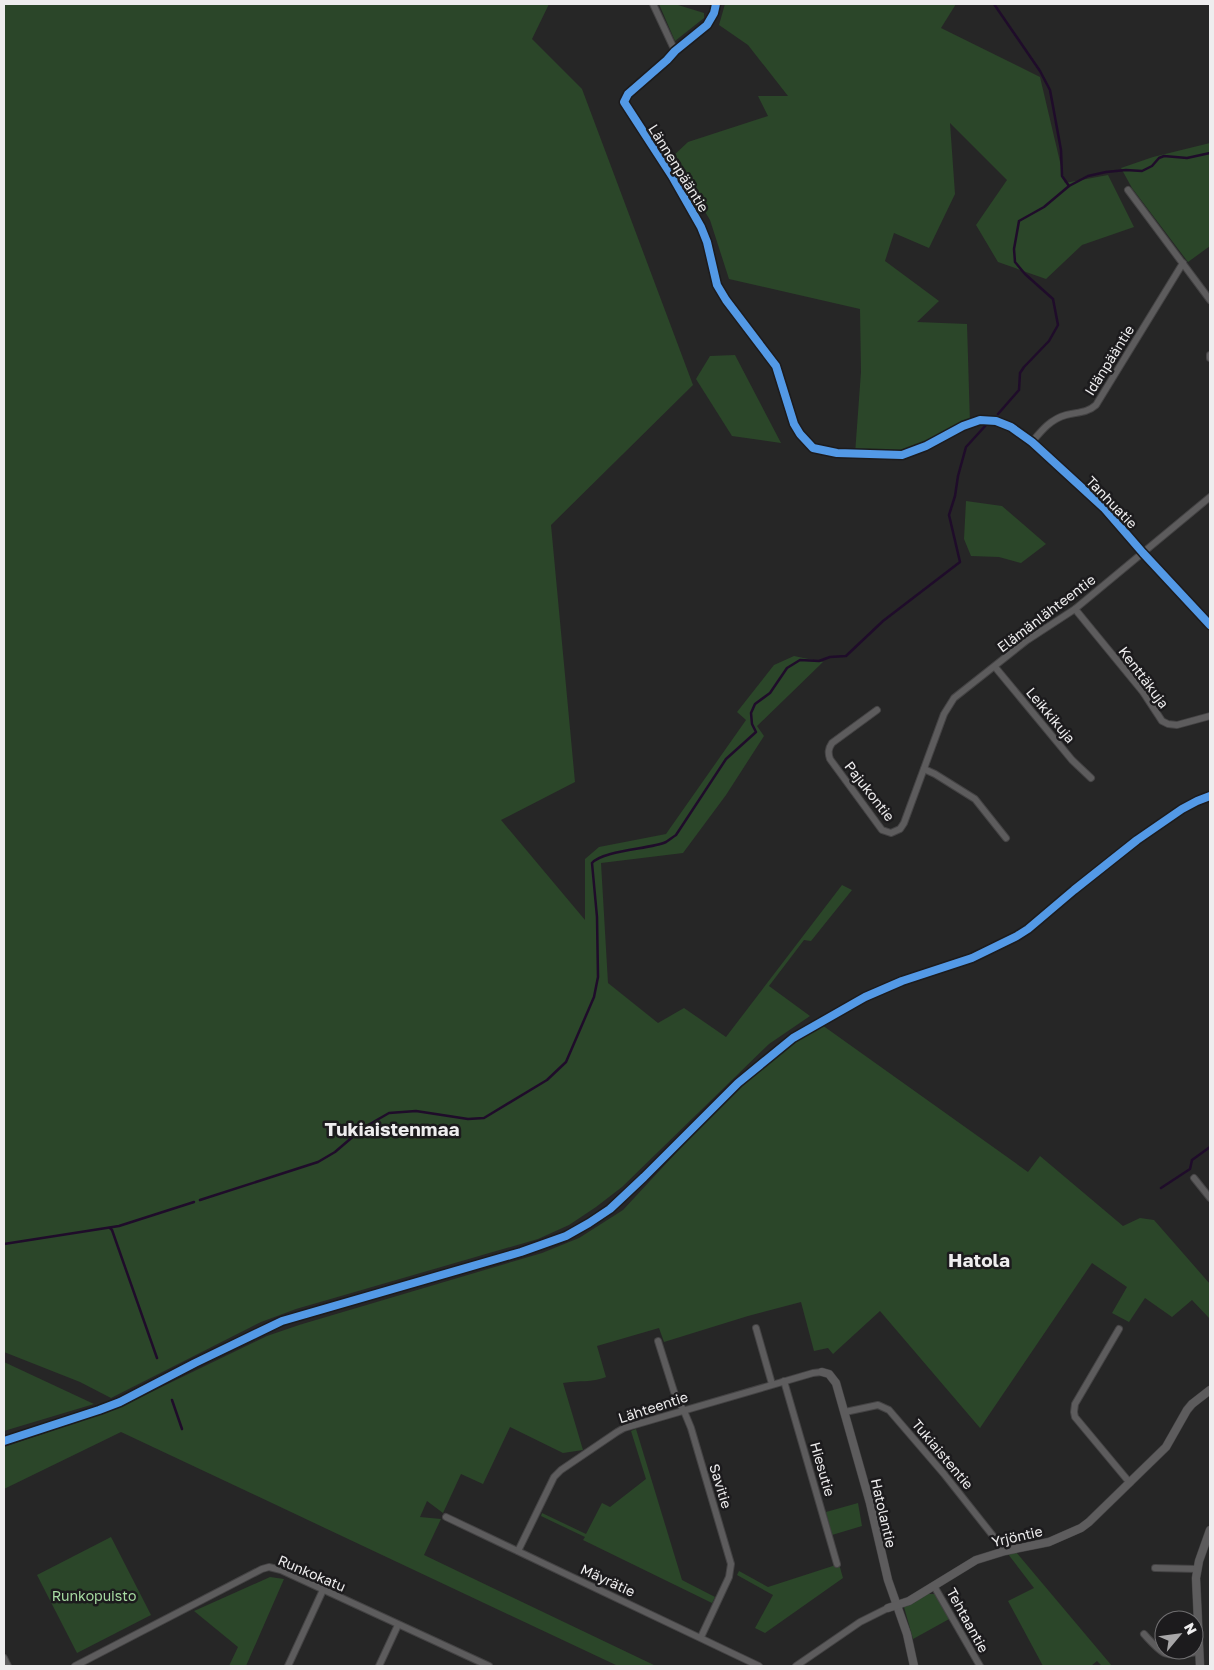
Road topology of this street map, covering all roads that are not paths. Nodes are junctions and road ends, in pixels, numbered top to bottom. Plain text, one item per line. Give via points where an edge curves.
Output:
1 (653, 4) edge
2 (716, 4) edge
3 (675, 51) junction
4 (1128, 190) dead end
5 (1183, 263) junction
6 (1210, 300) edge
7 (980, 420) joint
8 (1032, 442) junction
9 (1210, 497) edge
10 (1143, 553) junction
11 (1076, 609) junction
12 (1210, 626) edge
13 (995, 667) junction
14 (877, 710) dead end
15 (1210, 716) edge
16 (924, 768) junction
17 (1090, 778) dead end
18 (1006, 838) dead end
19 (1194, 1178) dead end
20 (1210, 1198) edge
21 (756, 1328) dead end
22 (1119, 1329) dead end
23 (658, 1342) dead end
24 (822, 1372) joint
25 (784, 1381) junction
26 (772, 1384) junction
27 (1210, 1390) edge
28 (684, 1410) junction
29 (845, 1412) junction
30 (1130, 1483) junction
31 (446, 1517) dead end
32 (1210, 1530) edge
33 (518, 1551) junction
34 (1005, 1551) junction
35 (837, 1564) dead end
36 (1155, 1568) dead end
37 (1197, 1569) junction
38 (934, 1586) junction
39 (322, 1590) junction
40 (896, 1605) junction
41 (888, 1608) joint
42 (1197, 1610) edge
43 (398, 1625) junction
44 (1144, 1634) dead end
45 (701, 1637) junction
46 (1154, 1645) edge
47 (4, 1658) edge
48 (474, 1663) edge
49 (8, 1666) edge
50 (75, 1666) edge
51 (288, 1666) edge
52 (379, 1666) edge
53 (489, 1666) edge
54 (759, 1666) edge
55 (796, 1666) edge
56 (914, 1666) edge
57 (980, 1666) edge

1 - 3 street
2 - 3 street via 707,25
3 - 7 street, Lännenpääntie via 628,94 624,102 672,176 700,227 717,285 776,366 800,434 813,448 837,453 902,455
4 - 5 street
5 - 6 street
5 - 8 street, Idänpääntie via 1096,405 1088,411 1066,415 1049,423
7 - 8 street, Tanhuatie via 1002,423
8 - 10 street, Tanhuatie via 1104,508
9 - 10 street, Elämänlähteentie
10 - 11 street, Elämänlähteentie
10 - 12 street, Tanhuatie
11 - 13 street, Elämänlähteentie via 1026,641
11 - 15 street, Kenttäkuja via 1143,692 1162,721 1177,725
13 - 16 street, Elämänlähteentie via 954,698 946,709
13 - 17 street, Leikkikuja
14 - 16 street, Pajukontie via 832,743 828,753 885,832 893,832 903,826
16 - 18 street via 975,800
19 - 20 street
21 - 26 street
22 - 30 street via 1075,1404 1074,1412
23 - 28 street, Savitie via 676,1398
24 - 25 street, Lähteentie
24 - 29 street, Hatolantie via 834,1380
25 - 26 street, Lähteentie
25 - 35 street, Hiesutie
26 - 28 street, Lähteentie
27 - 30 street, Yrjöntie via 1192,1404 1166,1447
28 - 33 street, Lähteentie via 621,1430 560,1470
28 - 45 street, Savitie via 731,1564 729,1577
29 - 34 street, Tukiaistentie via 872,1406 883,1406 889,1410
29 - 40 street, Hatolantie
30 - 34 street, Yrjöntie via 1081,1528 1049,1542
31 - 33 street, Mäyrätie
32 - 37 street
33 - 45 street, Mäyrätie
34 - 38 street, Yrjöntie via 976,1560
36 - 37 street
37 - 42 street
38 - 40 street, Yrjöntie
38 - 57 street, Tehtaantie
39 - 43 street, Runkokatu
39 - 50 street, Runkokatu via 279,1570 262,1569
39 - 51 street
40 - 41 street, Yrjöntie
40 - 56 street, Hatolantie
41 - 55 street, Yrjöntie via 860,1622
43 - 48 street, Runkokatu
43 - 52 street
44 - 46 street
45 - 54 street, Mäyrätie
47 - 49 street
48 - 53 street, Runkokatu

